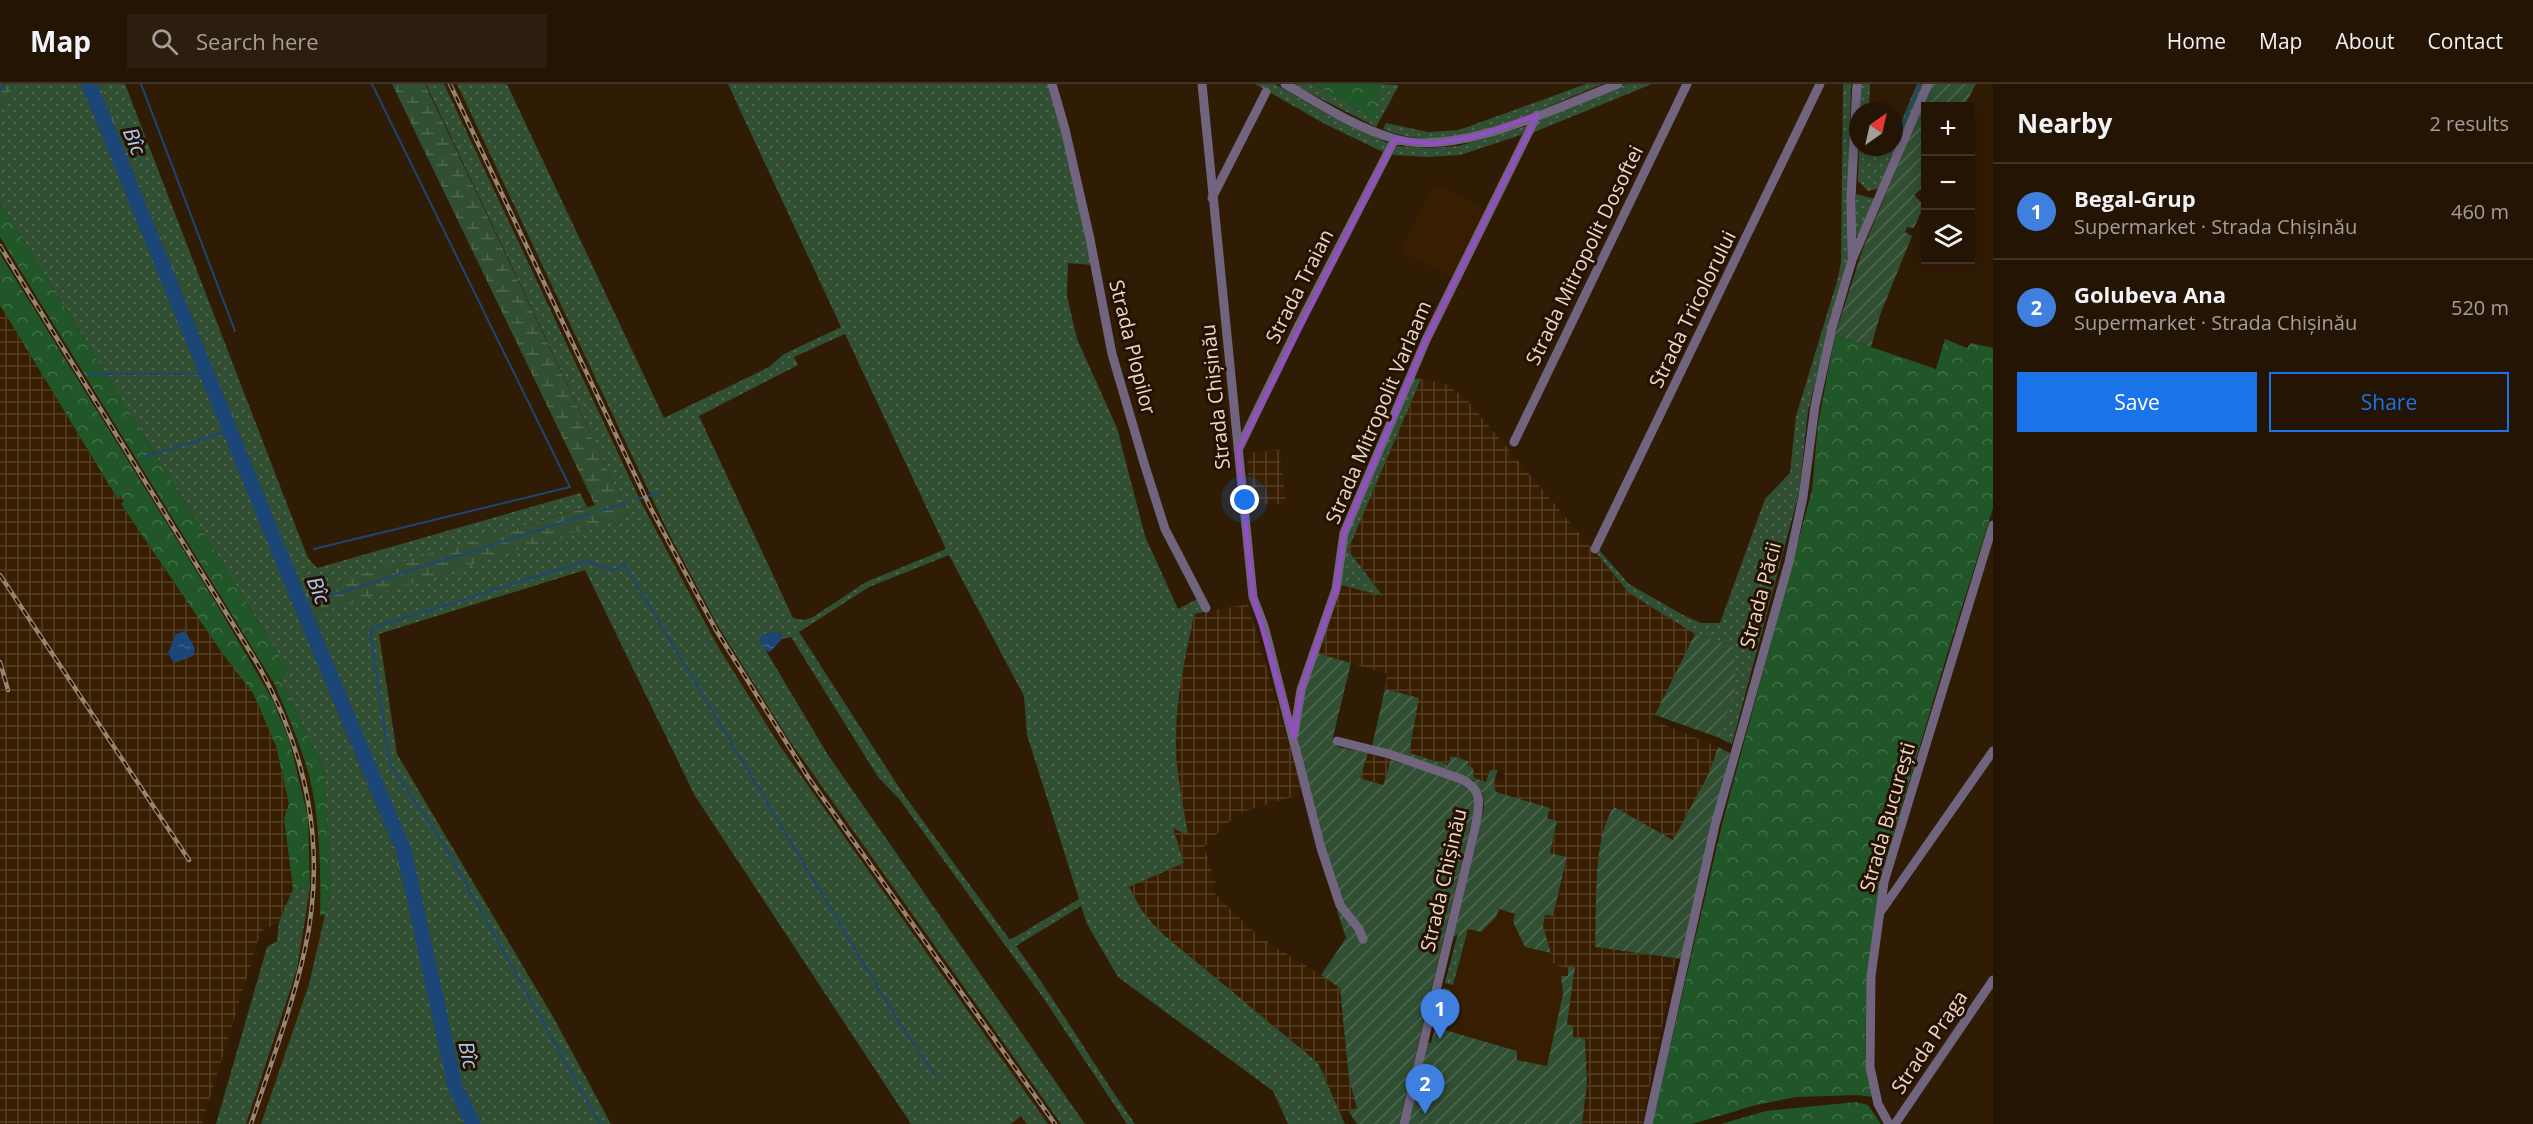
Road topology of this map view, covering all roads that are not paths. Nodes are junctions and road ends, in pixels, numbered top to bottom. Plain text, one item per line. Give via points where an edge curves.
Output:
1 (1052, 84) edge
2 (1202, 84) edge
3 (1285, 84) edge
4 (1618, 84) edge
5 (1687, 84) edge
6 (1820, 84) edge
7 (1857, 84) edge
8 (1928, 84) edge
9 (1266, 92) dead end
10 (1537, 115) junction
11 (1395, 139) junction
12 (1212, 198) junction
13 (1852, 260) junction
14 (1514, 442) dead end
15 (1238, 451) junction
16 (1993, 525) edge
17 (1595, 549) dead end
18 (1206, 608) dead end
19 (1294, 737) junction
20 (1336, 741) dead end
21 (1993, 751) edge
22 (1879, 913) junction
23 (1364, 939) dead end
24 (1993, 980) edge
25 (1404, 1124) edge
26 (1648, 1124) edge
27 (1889, 1124) edge
28 (1895, 1124) edge

1 - 18 street, Strada Plopilor via 1090,239 1112,354 1131,419 1165,530
2 - 12 street, Strada Chișinău
3 - 11 street
4 - 10 street
5 - 14 street, Strada Mitropolit Dosoftei
6 - 17 street, Strada Tricolorului
7 - 13 street
8 - 13 street, Strada Păcii
9 - 12 street
10 - 11 street via 1448,142
10 - 19 street, Strada Mitropolit Varlaam via 1431,331 1344,533 1336,589 1301,690
11 - 15 street, Strada Traian
12 - 15 street, Strada Chișinău
13 - 26 street, Strada Păcii via 1823,364 1803,497 1788,562 1715,825
15 - 19 street, Strada Chișinău via 1253,597
16 - 22 street, Strada București via 1894,847
19 - 23 street, Strada Chișinău via 1306,796 1340,905
20 - 25 street, Strada Chișinău via 1461,779 1472,784 1478,793 1475,828
21 - 22 street
22 - 27 street, Strada București via 1871,986 1870,1067 1878,1104
24 - 28 street, Strada Praga

